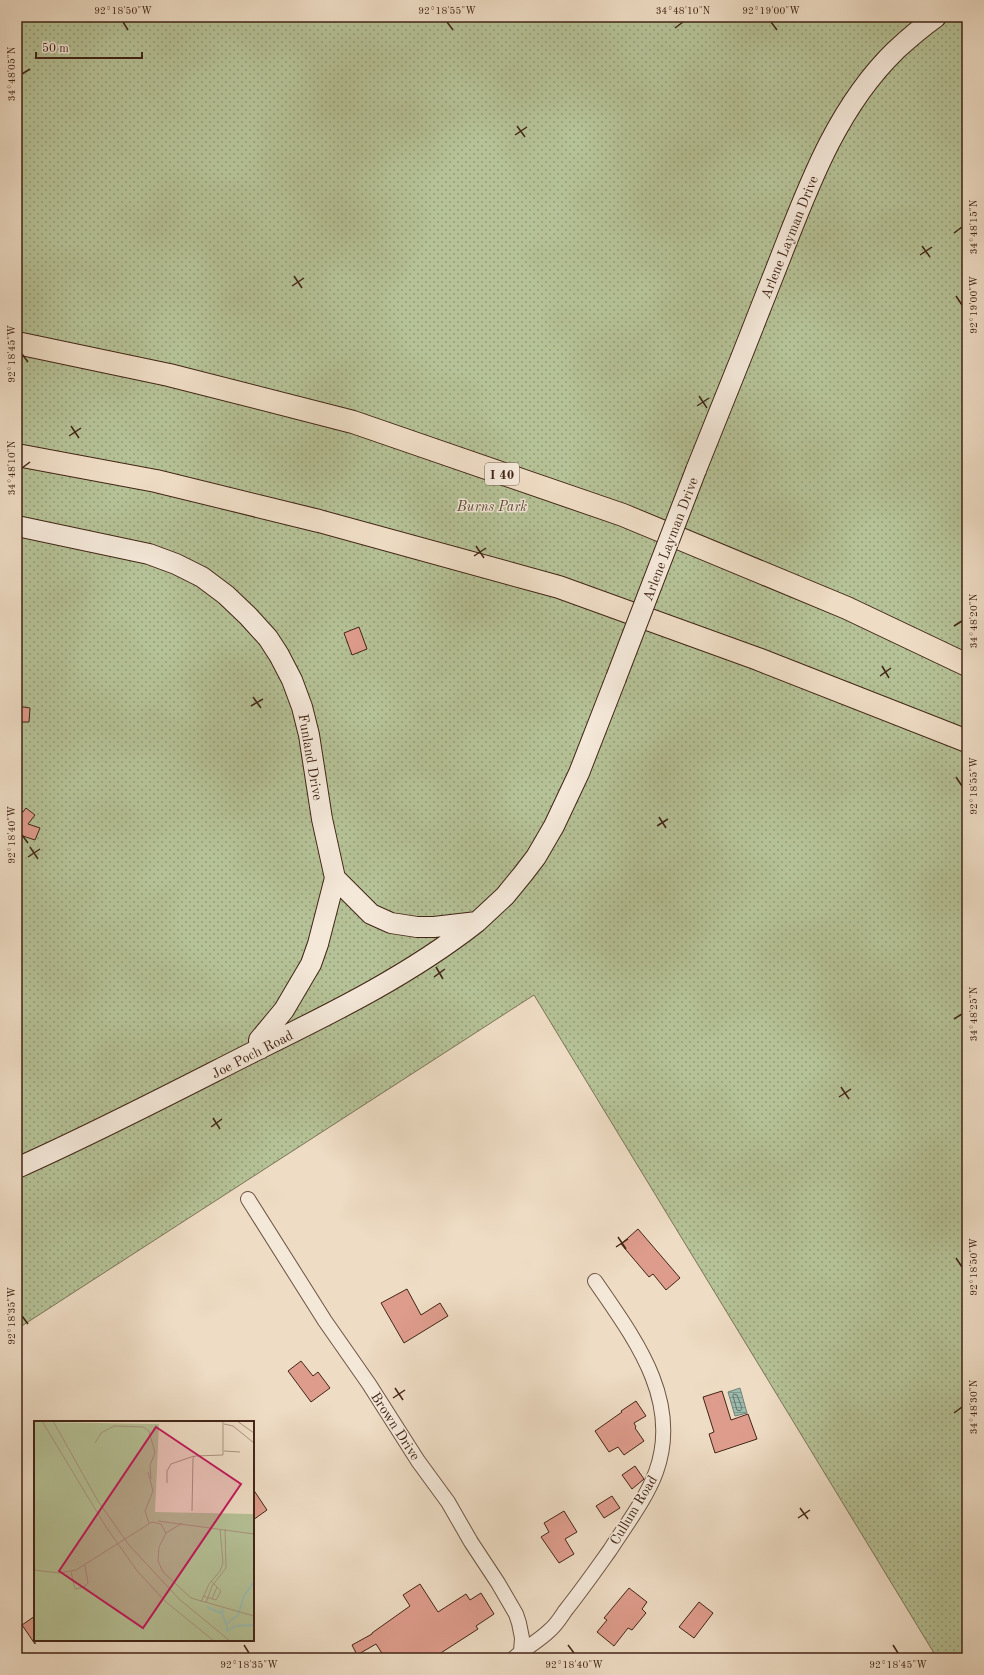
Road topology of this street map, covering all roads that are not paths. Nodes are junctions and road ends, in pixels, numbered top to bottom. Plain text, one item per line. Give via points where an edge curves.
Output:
1 (936, 17) edge
2 (17, 343) edge
3 (17, 455) edge
4 (17, 526) edge
5 (967, 665) edge
6 (967, 740) edge
7 (335, 878) junction
8 (477, 922) junction
9 (260, 1049) junction
10 (17, 1168) edge
11 (248, 1199) dead end
12 (595, 1281) dead end
13 (518, 1655) edge

1 - 8 street, Arlene Layman Drive, bridge via 896,50 870,80 829,144 805,196 696,470 579,773 536,857 505,896
2 - 5 highway, I 40 via 169,375 353,422 623,515 847,608
3 - 6 highway via 156,481 320,521 559,587 758,659
4 - 7 street, Funland Drive via 149,554 176,564 202,577 226,595 268,638 292,680 302,707
7 - 8 street via 372,914 391,922 417,927
7 - 9 street, Funland Drive via 311,964 284,1010 258,1040
8 - 9 street, Joe Poch Road via 455,940 354,1002
9 - 10 street, Joe Poch Road via 147,1107
11 - 13 street, Brown Drive via 325,1321 448,1502 498,1582 519,1623 522,1638
12 - 13 street, Cullum Road via 618,1314 655,1382 664,1420 660,1458 646,1493 581,1591 551,1630

